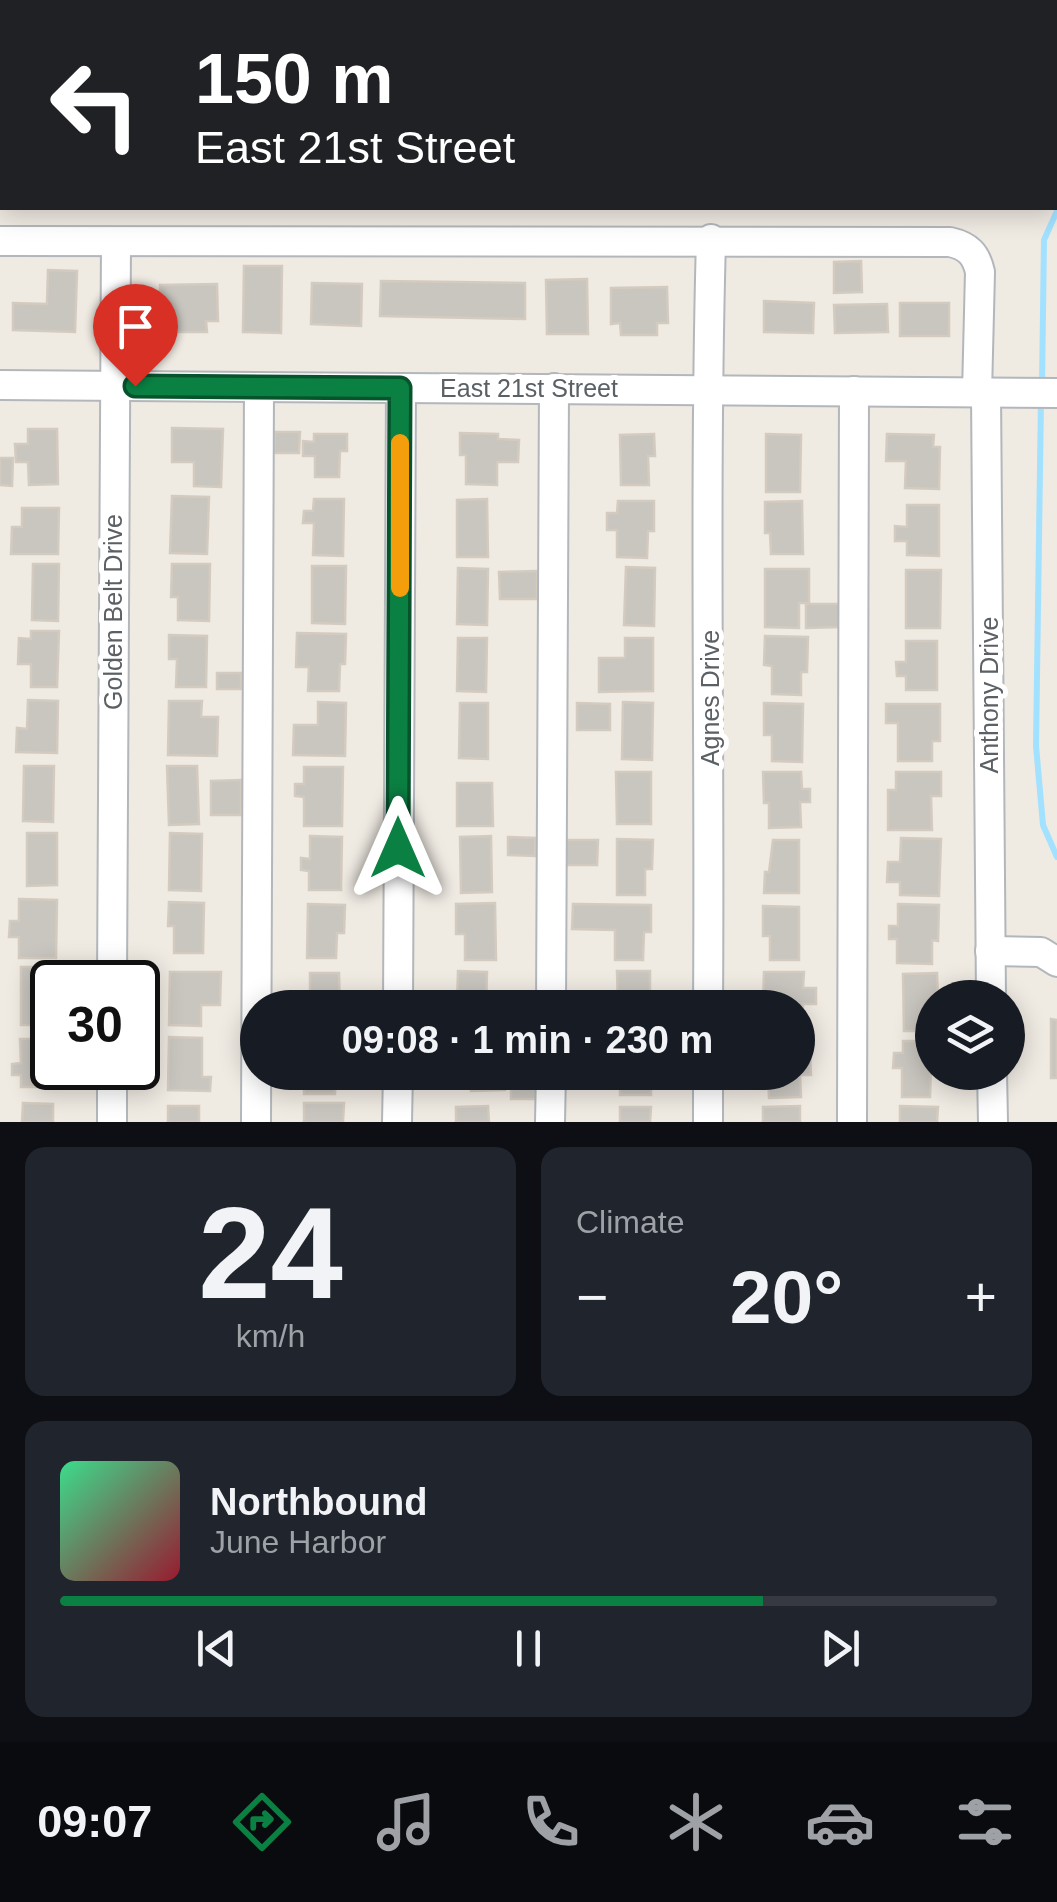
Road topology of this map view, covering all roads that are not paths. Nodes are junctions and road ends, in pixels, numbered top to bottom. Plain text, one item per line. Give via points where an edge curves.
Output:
1 (711, 239) junction
2 (0, 241) edge
3 (116, 242) junction
4 (0, 385) edge
5 (114, 386) junction
6 (259, 387) junction
7 (400, 388) junction
8 (554, 388) junction
9 (708, 389) junction
10 (854, 391) junction
11 (982, 393) junction
12 (1057, 393) edge
13 (990, 951) junction
14 (112, 960) edge
15 (1057, 962) edge
16 (991, 980) edge
17 (398, 990) edge
18 (551, 990) edge
19 (708, 990) edge
20 (112, 1090) edge
21 (398, 1090) edge
22 (551, 1090) edge
23 (708, 1090) edge
24 (992, 1090) edge
25 (112, 1122) edge
26 (256, 1122) edge
27 (398, 1122) edge
28 (550, 1122) edge
29 (708, 1122) edge
30 (852, 1122) edge
31 (993, 1122) edge

1 - 3 street
1 - 9 street, Agnes Drive
1 - 11 street, Anthony Drive via 939,240 967,248 981,281
2 - 3 street
3 - 5 street, Golden Belt Drive
4 - 5 street, East 21st Street
5 - 6 street, East 21st Street
5 - 14 street, Golden Belt Drive
6 - 7 street, East 21st Street
6 - 26 street
7 - 8 street, East 21st Street
7 - 17 street
8 - 9 street, East 21st Street
8 - 18 street
9 - 10 street, East 21st Street
9 - 19 street, Agnes Drive
10 - 11 street, East 21st Street
10 - 30 street
11 - 12 street, East 21st Street
11 - 13 street, Anthony Drive
13 - 15 street via 1041,952
13 - 16 street, Anthony Drive
20 - 25 street
21 - 27 street
22 - 28 street
23 - 29 street
24 - 31 street

